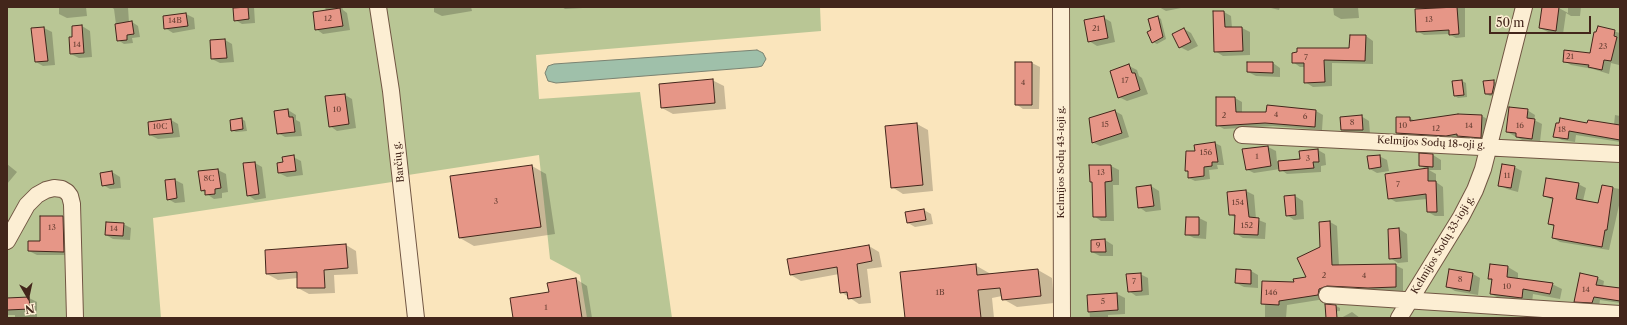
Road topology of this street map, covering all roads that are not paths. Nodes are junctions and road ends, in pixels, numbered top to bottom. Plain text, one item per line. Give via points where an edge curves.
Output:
1 (378, 7) edge
2 (1060, 7) edge
3 (1524, 7) edge
4 (1242, 135) dead end
5 (1489, 146) junction
6 (1620, 154) edge
7 (7, 241) edge
8 (1327, 295) dead end
9 (1409, 302) junction
10 (1620, 314) edge
11 (75, 318) edge
12 (416, 318) edge
13 (1062, 318) edge
14 (1399, 318) edge

1 - 12 street, Barčių g. via 391,91
2 - 13 street, Kelmijos Sodų 43-ioji g.
3 - 5 street, Kelmijos Sodų 33-ioji g.
4 - 5 street, Kelmijos Sodų 18-oji g.
5 - 6 street, Kelmijos Sodų 18-oji g.
5 - 9 street, Kelmijos Sodų 33-ioji g. via 1475,190
7 - 11 street via 27,205 37,195 54,188 67,192 72,204
8 - 9 street
9 - 10 street
9 - 14 street, Kelmijos Sodų 33-ioji g.

